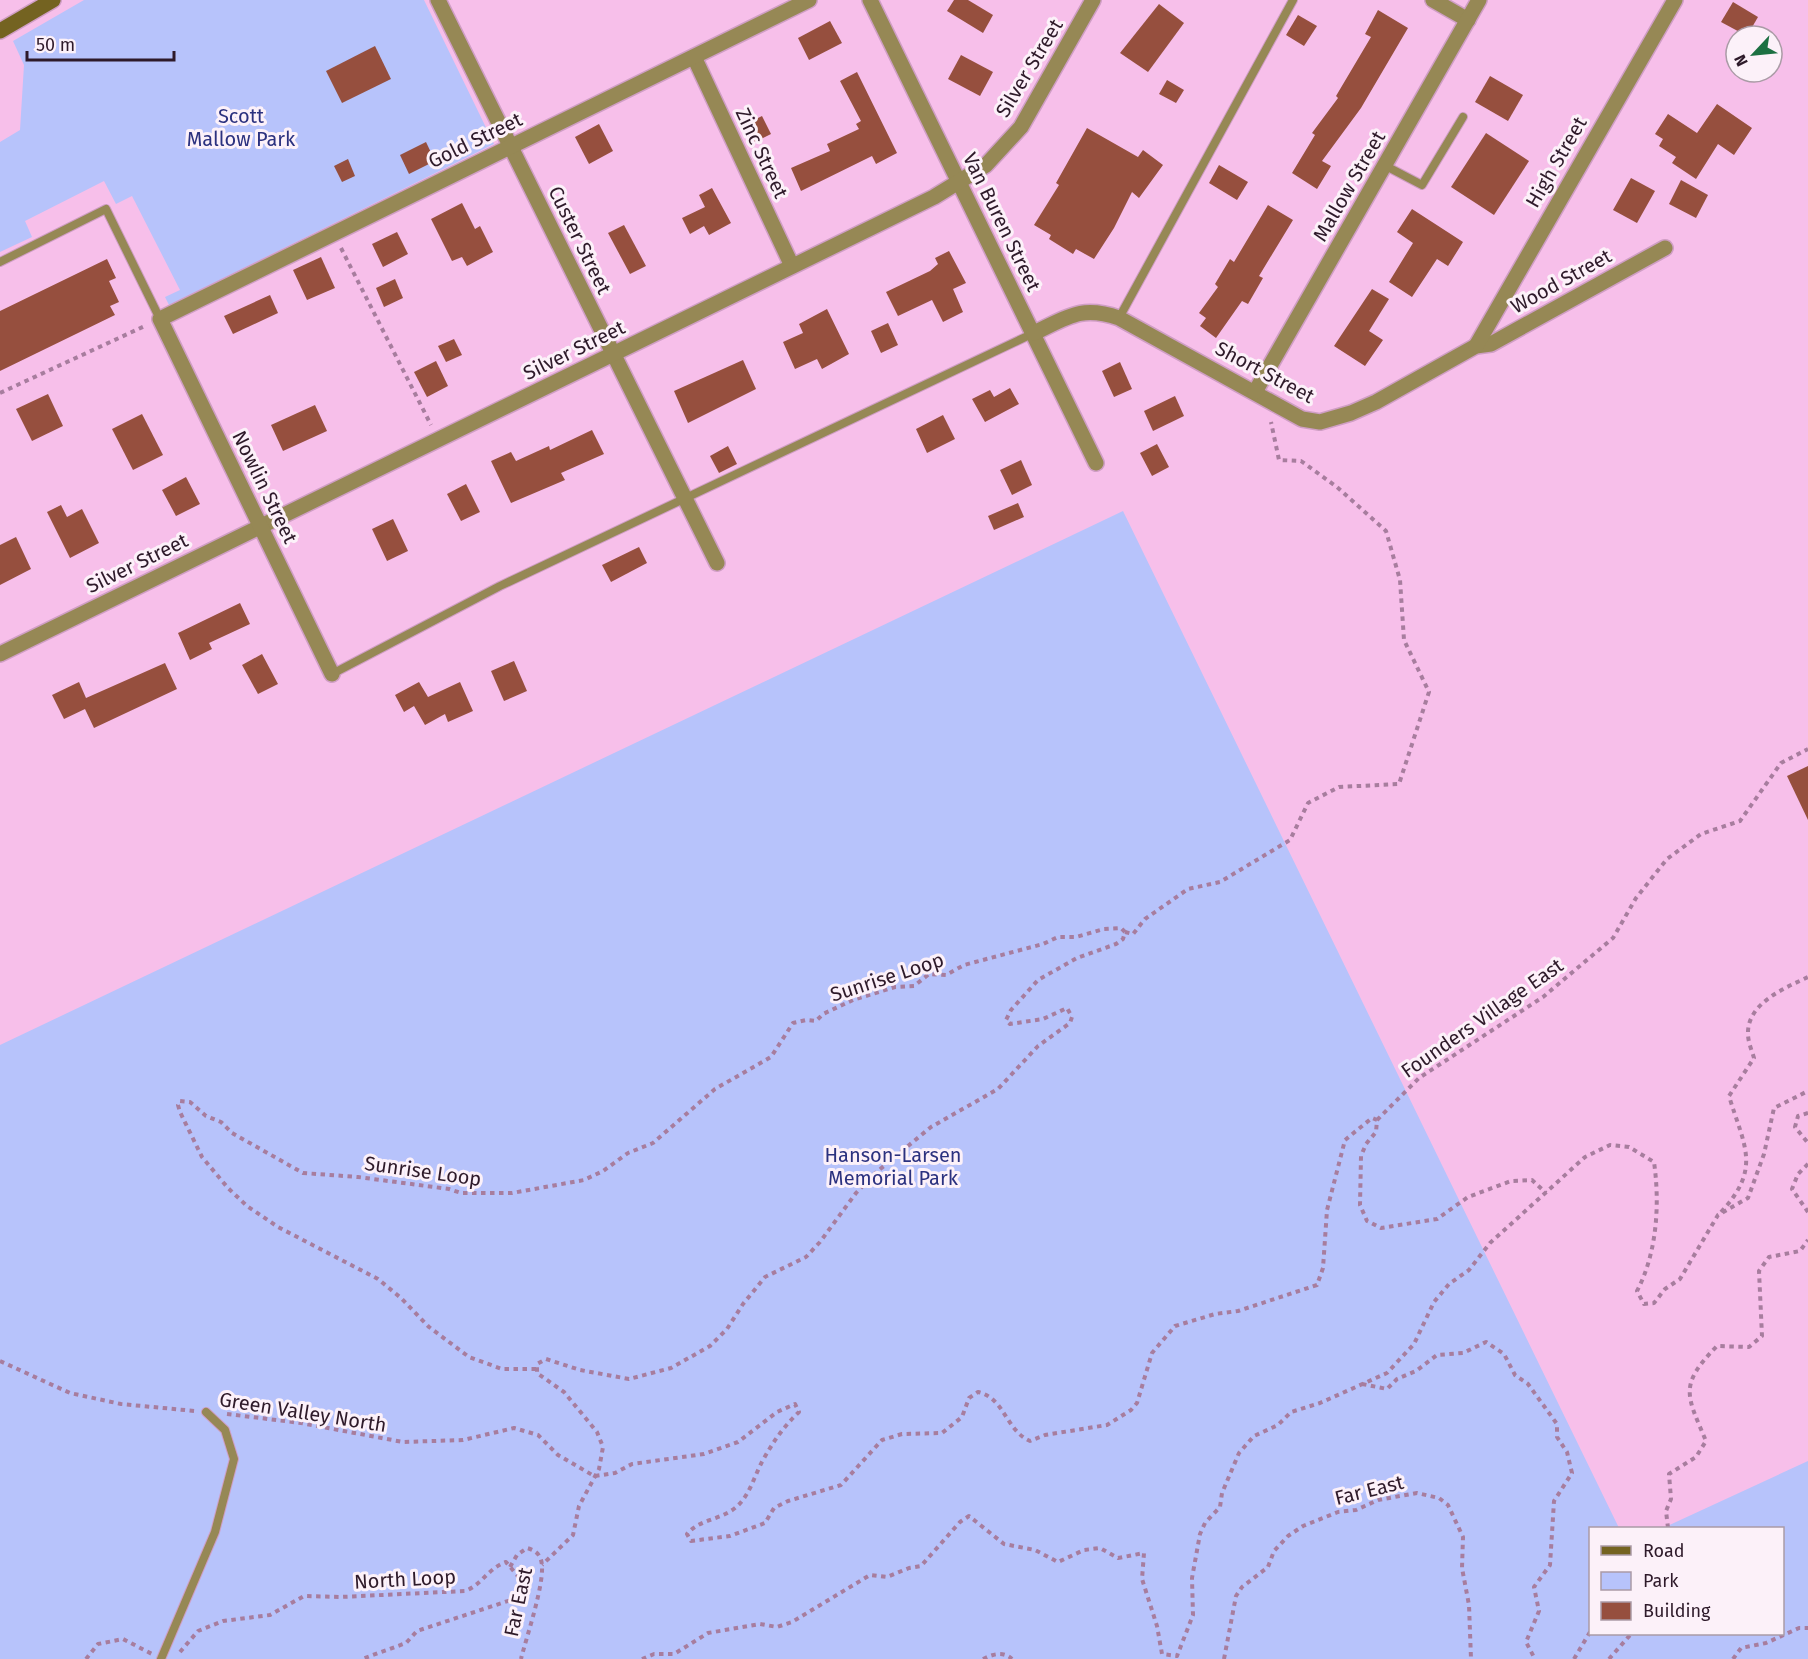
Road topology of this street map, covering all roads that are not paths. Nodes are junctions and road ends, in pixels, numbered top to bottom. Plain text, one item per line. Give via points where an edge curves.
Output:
1 (53, 0) edge
2 (438, 0) edge
3 (809, 0) edge
4 (870, 0) edge
5 (1093, 0) edge
6 (1293, 0) edge
7 (1433, 0) edge
8 (1479, 0) edge
9 (1675, 0) edge
10 (1468, 20) junction
11 (0, 31) edge
12 (694, 57) junction
13 (1463, 117) dead end
14 (511, 146) junction
15 (1384, 165) junction
16 (959, 182) junction
17 (1665, 248) dead end
18 (0, 262) edge
19 (792, 266) junction
20 (1119, 318) junction
21 (160, 319) junction
22 (1034, 333) junction
23 (1476, 346) junction
24 (613, 354) junction
25 (1255, 392) junction
26 (1096, 463) dead end
27 (685, 497) junction
28 (261, 526) junction
29 (717, 563) dead end
30 (0, 654) edge
31 (332, 674) joint
32 (206, 1412) road end
33 (161, 1659) edge

1 - 11 main road
2 - 14 street, Custer Street
3 - 12 street, Gold Street
4 - 16 street, Van Buren Street
5 - 16 street, Silver Street via 1021,127 986,165
6 - 20 lane
7 - 10 street
8 - 10 street, Mallow Street
9 - 23 street, High Street
10 - 15 street, Mallow Street
12 - 14 street, Gold Street
12 - 19 street, Zinc Street
13 - 15 lane via 1422,185
14 - 21 street, Gold Street
14 - 24 street, Custer Street
15 - 25 street, Mallow Street
16 - 19 street, Silver Street
16 - 22 street, Van Buren Street
17 - 23 street, Wood Street via 1491,344
18 - 21 lane via 106,209
19 - 24 street, Silver Street
20 - 22 street, Short Street via 1087,310
20 - 25 street, Short Street
21 - 28 street, Nowlin Street
22 - 26 street, Van Buren Street
22 - 27 lane
23 - 25 street, Short Street via 1376,402 1320,422 1302,419
24 - 27 street, Custer Street
24 - 28 street, Silver Street
27 - 29 street, Custer Street
27 - 31 lane via 500,586
28 - 30 street, Silver Street
28 - 31 street, Nowlin Street
32 - 33 lane via 225,1430 234,1459 215,1532

